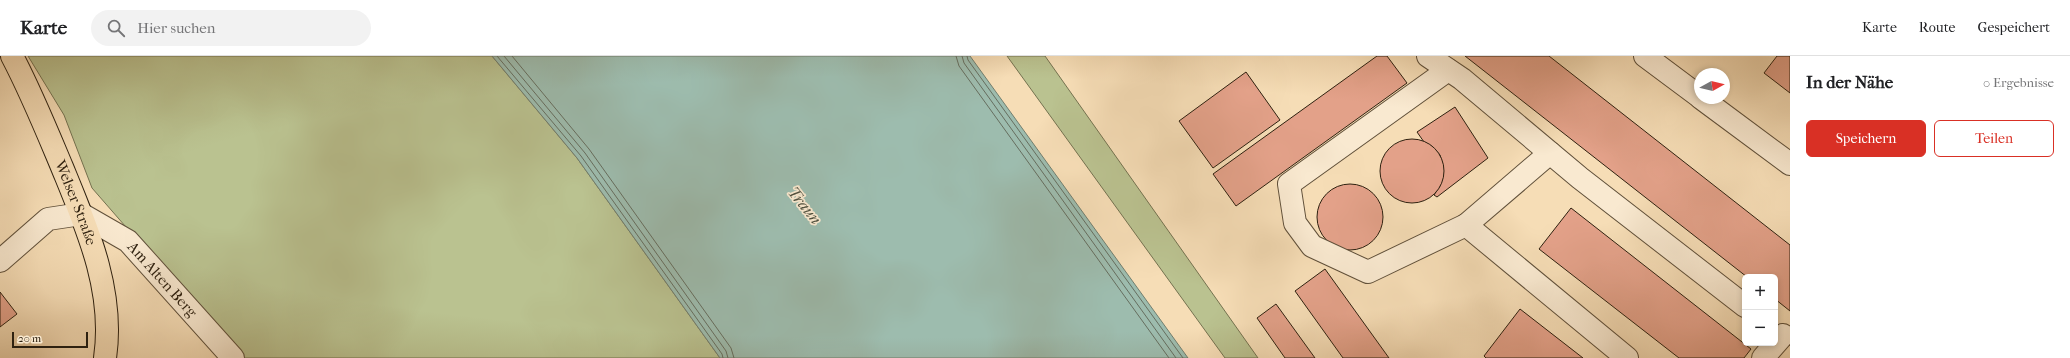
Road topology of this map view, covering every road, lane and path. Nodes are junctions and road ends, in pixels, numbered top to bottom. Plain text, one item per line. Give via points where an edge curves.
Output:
1 (12, 56) edge
2 (1428, 56) edge
3 (1645, 56) edge
4 (1448, 70) junction
5 (1694, 93) edge
6 (1709, 104) edge
7 (1550, 153) junction
8 (1790, 164) edge
9 (81, 214) junction
10 (1466, 225) junction
11 (0, 261) edge
12 (1742, 304) edge
13 (1783, 334) edge
14 (104, 358) edge
15 (234, 358) edge
16 (1627, 358) edge
17 (1763, 358) edge

1 - 9 main road, Welser Straße via 33,96
2 - 4 street
3 - 5 street
4 - 7 street
4 - 10 street via 1289,184 1294,223 1312,246 1368,272
6 - 8 street
7 - 10 street
7 - 12 street
9 - 11 street via 48,219
9 - 14 main road, Welser Straße via 102,276 107,342
9 - 15 street, Am Alten Berg via 128,241
10 - 16 street
13 - 17 street

